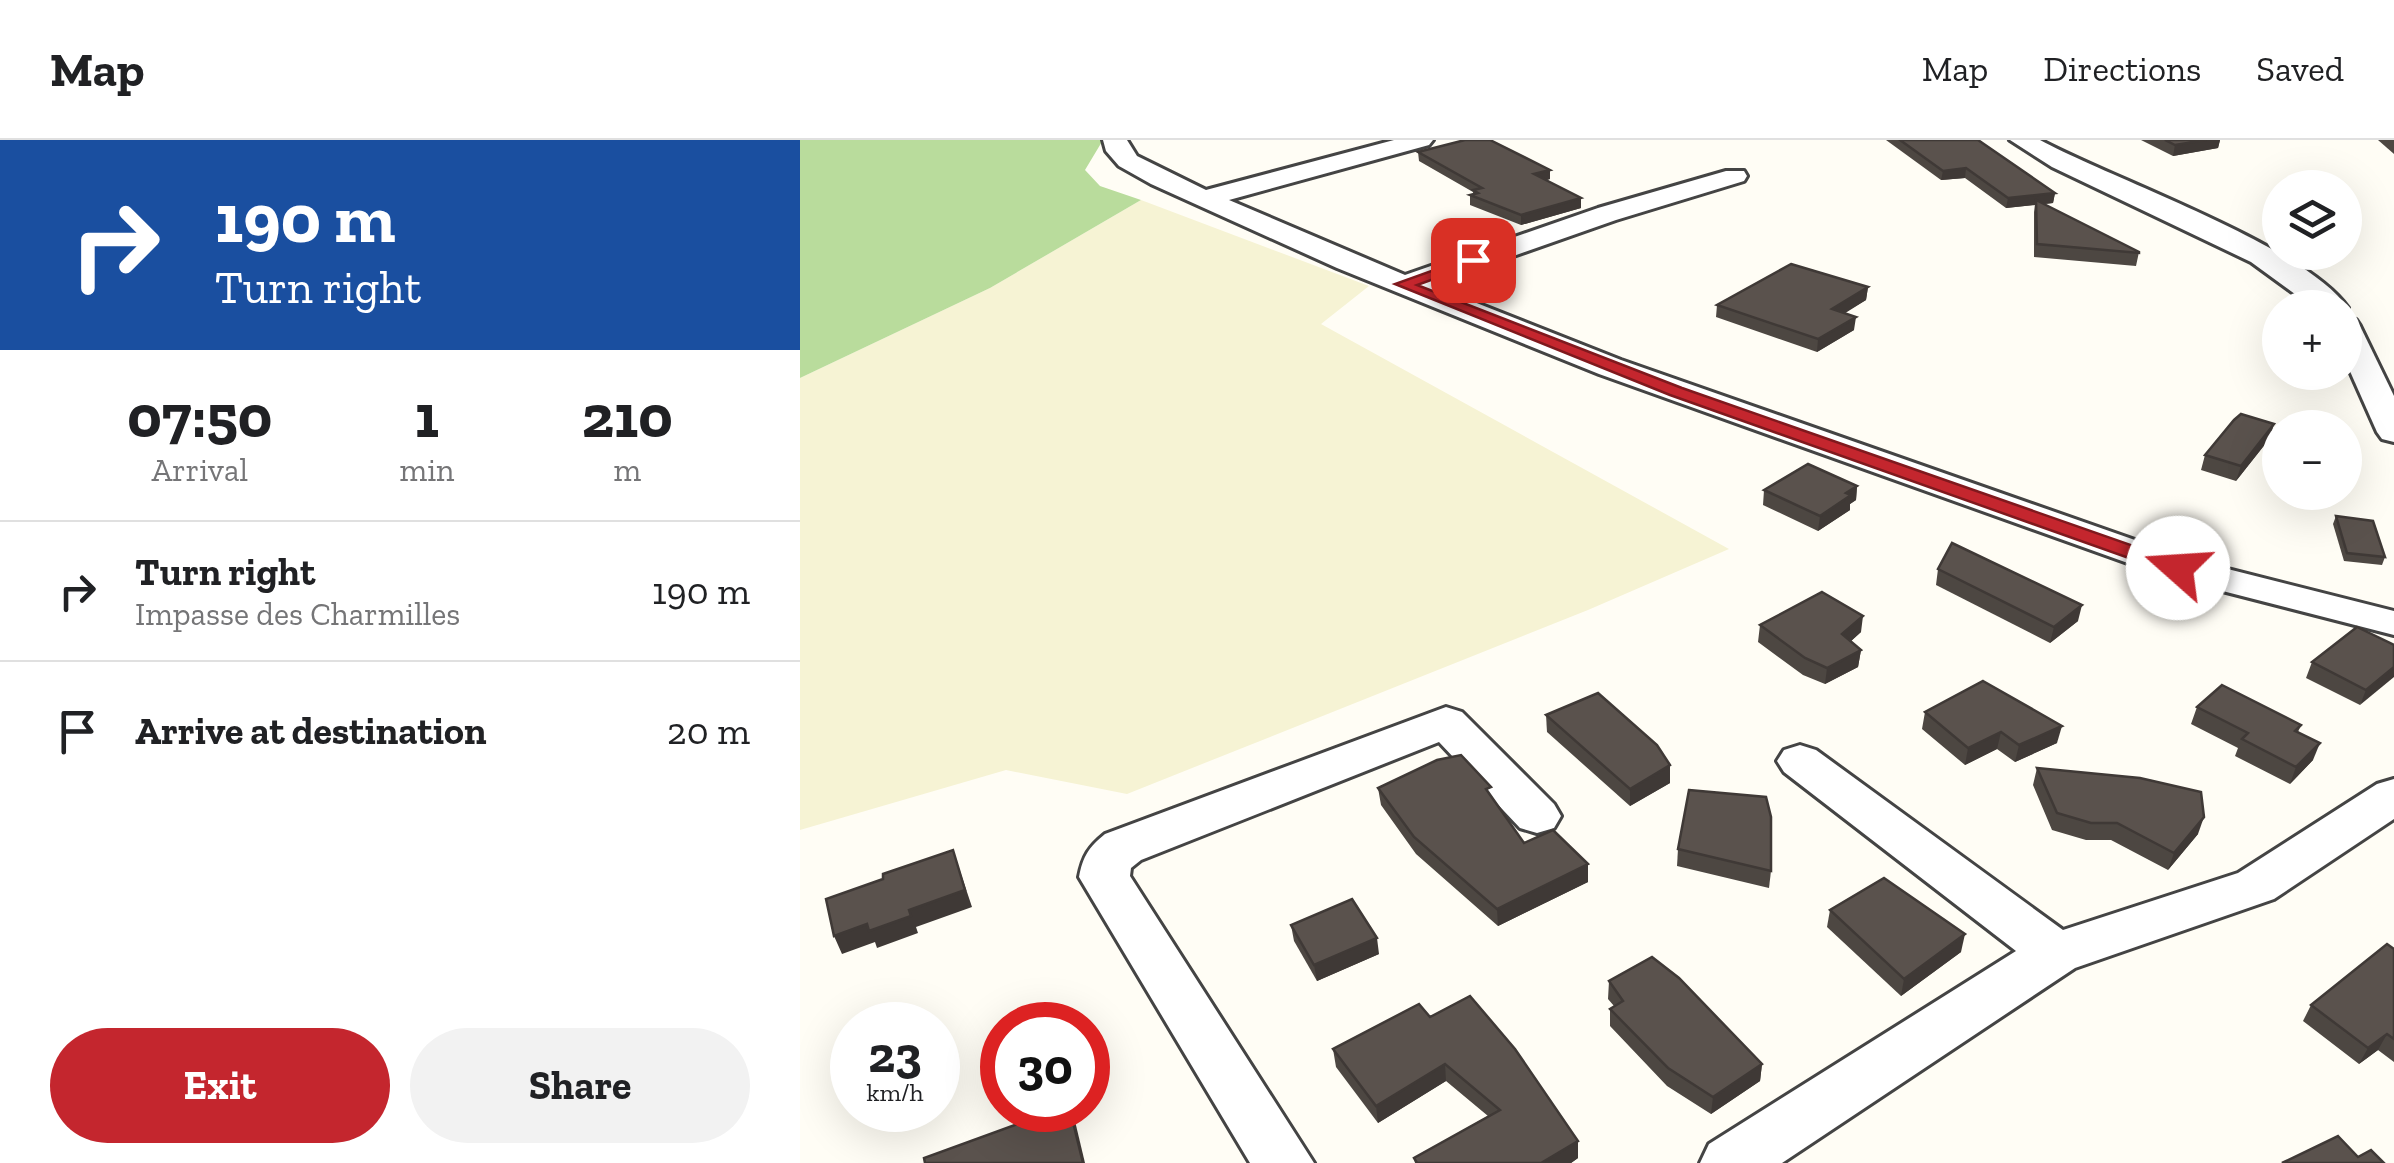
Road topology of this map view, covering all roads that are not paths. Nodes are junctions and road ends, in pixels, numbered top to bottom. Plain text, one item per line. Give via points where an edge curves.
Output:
1 (1116, 140) edge
2 (1396, 140) edge
3 (1420, 140) edge
4 (2022, 140) edge
5 (1735, 176) dead end
6 (1199, 197) junction
7 (1403, 284) junction
8 (2313, 290) edge
9 (2362, 363) edge
10 (2394, 432) edge
11 (2394, 624) edge
12 (1800, 762) dead end
13 (2394, 796) edge
14 (1537, 816) dead end
15 (2056, 953) junction
16 (1283, 1163) edge
17 (1731, 1163) edge

1 - 6 street via 1128,162
2 - 6 street
3 - 6 street
4 - 8 street via 2242,243
5 - 7 street
6 - 7 street
7 - 11 street via 1676,392 2141,556
9 - 10 street
12 - 15 street
13 - 15 street via 2256,886
14 - 16 street via 1446,722 1123,848 1108,860 1104,876
15 - 17 street

